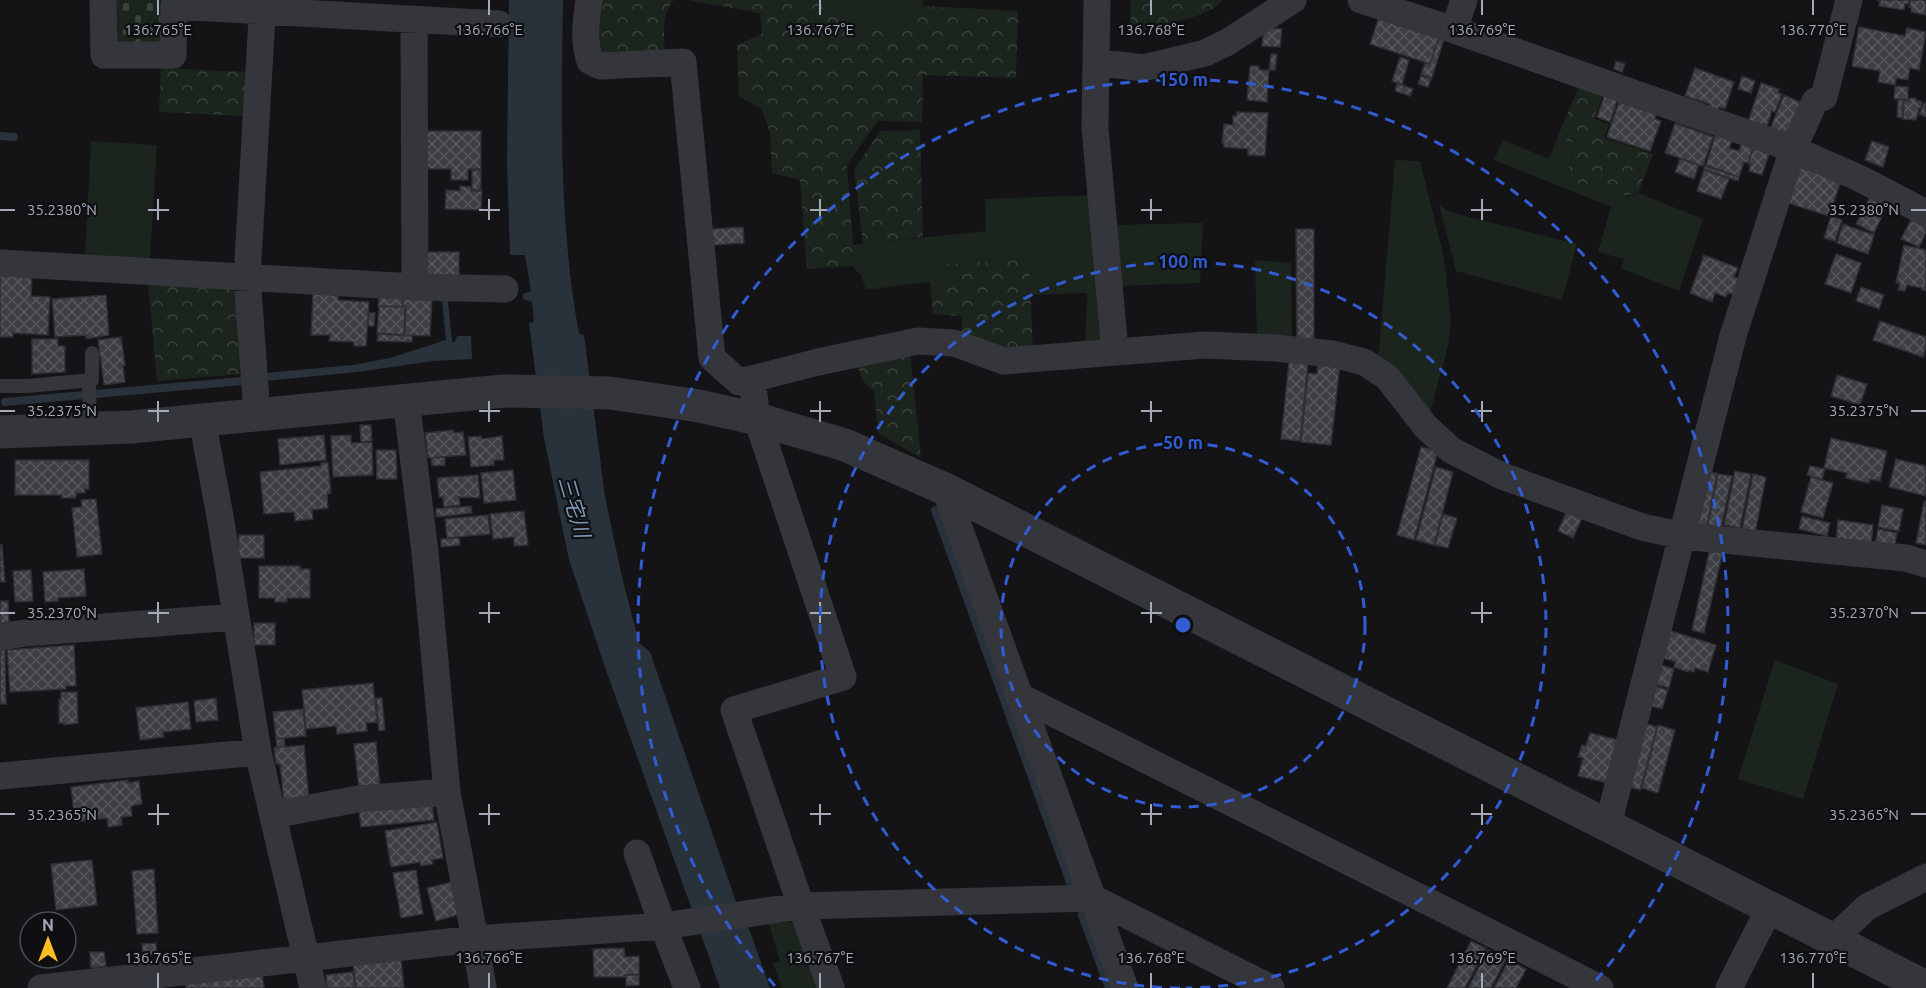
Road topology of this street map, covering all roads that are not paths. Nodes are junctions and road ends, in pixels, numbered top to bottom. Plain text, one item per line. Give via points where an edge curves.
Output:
1 (103, 0) edge
2 (589, 0) edge
3 (1097, 0) edge
4 (1293, 0) edge
5 (1361, 0) edge
6 (1464, 0) edge
7 (1849, 0) edge
8 (262, 5) edge
9 (414, 19) junction
10 (499, 24) dead end
11 (1454, 30) junction
12 (1096, 62) junction
13 (1793, 149) junction
14 (1926, 213) edge
15 (0, 263) edge
16 (247, 276) junction
17 (415, 287) junction
18 (505, 289) dead end
19 (1115, 352) junction
20 (92, 353) dead end
21 (752, 379) junction
22 (89, 383) junction
23 (0, 386) edge
24 (406, 399) junction
25 (257, 414) junction
26 (90, 416) junction
27 (202, 419) junction
28 (757, 419) junction
29 (0, 432) edge
30 (945, 489) junction
31 (1683, 536) junction
32 (1926, 564) edge
33 (236, 617) junction
34 (0, 637) edge
35 (1019, 696) junction
36 (258, 752) junction
37 (0, 776) edge
38 (447, 792) junction
39 (273, 815) junction
40 (1608, 825) junction
41 (637, 853) dead end
42 (1926, 877) edge
43 (1093, 898) junction
44 (1770, 907) junction
45 (789, 908) junction
46 (669, 925) junction
47 (476, 939) junction
48 (1833, 939) junction
49 (306, 958) junction
50 (1926, 987) edge
51 (41, 988) edge
52 (313, 988) edge
53 (483, 988) edge
54 (687, 988) edge
55 (831, 988) edge
56 (1125, 988) edge
57 (1271, 988) edge
58 (1600, 988) edge
59 (1729, 988) edge

1 - 8 street via 104,55 173,55 174,6
2 - 21 street via 585,48 590,61 600,66 682,62 712,358 740,382
3 - 12 street
4 - 12 street via 1205,53 1143,68
5 - 11 street
6 - 11 street
7 - 13 street via 1824,98 1815,101
8 - 9 street
8 - 16 street
9 - 10 street
9 - 17 street
11 - 13 street
12 - 19 street via 1095,128
13 - 14 street
13 - 31 street via 1733,336
15 - 16 street
16 - 17 street
16 - 25 street
17 - 18 street
19 - 21 street via 1004,361 954,343 918,341
19 - 31 street via 1205,345 1333,354 1364,362 1387,377 1451,450 1502,476 1642,526
20 - 22 lane
21 - 28 street
22 - 23 lane
22 - 26 lane
24 - 25 street
24 - 28 street via 519,391 610,393
24 - 38 street via 425,552
25 - 27 street
26 - 27 street via 131,427
26 - 29 street
27 - 33 street
28 - 30 street via 845,446
28 - 45 street via 843,677 735,710
30 - 35 street
30 - 40 street
31 - 32 street via 1906,558
31 - 40 street
33 - 34 street
33 - 36 street
35 - 43 street
35 - 58 street
36 - 37 street
36 - 39 street
38 - 39 street via 358,799
38 - 47 street
39 - 49 street
40 - 44 street
41 - 46 street
42 - 48 street via 1867,907
43 - 45 street
43 - 56 street
43 - 57 street
44 - 48 street
44 - 59 street
45 - 46 street
45 - 55 street
46 - 47 street
46 - 54 street
47 - 49 street
47 - 53 street
48 - 50 street
49 - 51 street
49 - 52 street

